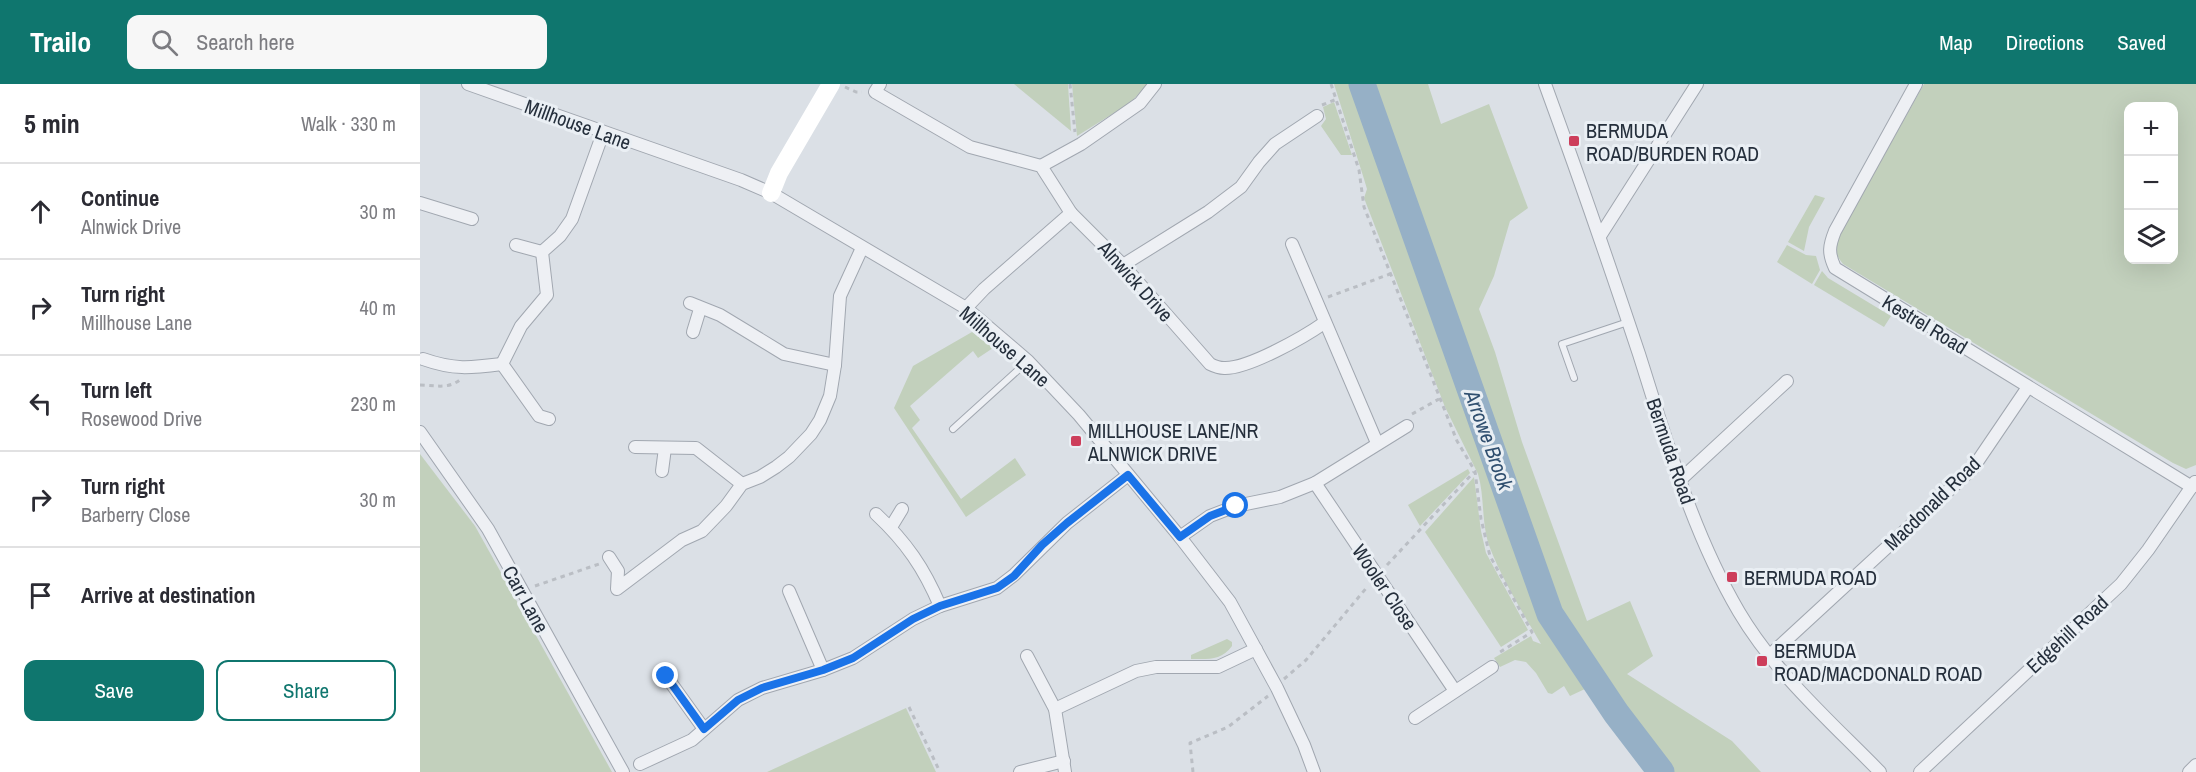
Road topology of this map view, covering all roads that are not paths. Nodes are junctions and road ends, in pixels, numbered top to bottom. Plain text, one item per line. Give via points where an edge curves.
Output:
1 (468, 84) edge
2 (831, 84) edge
3 (1155, 84) edge
4 (1545, 84) edge
5 (1697, 84) edge
6 (1916, 84) edge
7 (484, 87) edge
8 (878, 88) edge
9 (1317, 116) dead end
10 (603, 133) junction
11 (1041, 166) junction
12 (771, 193) junction
13 (420, 203) edge
14 (1071, 213) junction
15 (472, 219) dead end
16 (1600, 236) junction
17 (1292, 244) dead end
18 (516, 245) dead end
19 (862, 249) junction
20 (542, 252) junction
21 (1123, 265) junction
22 (966, 308) junction
23 (1628, 322) junction
24 (1324, 323) junction
25 (693, 332) dead end
26 (423, 358) dead end
27 (1028, 361) junction
28 (502, 364) junction
29 (835, 365) junction
30 (1574, 378) dead end
31 (1787, 381) dead end
32 (2028, 387) junction
33 (549, 419) dead end
34 (1407, 426) road end
35 (953, 429) dead end
36 (420, 432) edge
37 (1377, 443) junction
38 (635, 447) dead end
39 (665, 448) junction
40 (662, 471) dead end
41 (1128, 475) junction
42 (1680, 480) junction
43 (1315, 483) junction
44 (742, 484) junction
45 (2194, 484) edge
46 (902, 509) dead end
47 (876, 514) dead end
48 (891, 528) junction
49 (1180, 537) junction
50 (610, 558) road end
51 (789, 591) dead end
52 (940, 606) junction
53 (1256, 649) junction
54 (1770, 655) junction
55 (1027, 656) dead end
56 (1492, 667) dead end
57 (823, 670) junction
58 (666, 676) dead end
59 (1455, 692) junction
60 (1055, 709) junction
61 (1415, 718) dead end
62 (704, 729) junction
63 (640, 764) dead end
64 (2196, 765) edge
65 (1064, 767) edge
66 (623, 772) edge
67 (1020, 772) edge
68 (1314, 772) edge
69 (1880, 772) edge
70 (1920, 772) edge
71 (2189, 772) edge

1 - 7 street, Millhouse Lane
2 - 12 street
3 - 11 street via 1140,103
4 - 16 street, Bermuda Road
5 - 16 street
6 - 32 street, Kestrel Road via 1835,231 1829,256 1835,268 1848,278
7 - 10 street, Millhouse Lane
8 - 11 street via 970,147
9 - 21 street via 1275,144 1241,187
10 - 12 street, Millhouse Lane
10 - 20 street via 572,219
11 - 14 street, Alnwick Drive
12 - 19 street, Millhouse Lane
13 - 15 street
14 - 21 street, Alnwick Drive
14 - 22 street
16 - 23 street, Bermuda Road
17 - 24 street
18 - 20 street
19 - 22 street, Millhouse Lane
19 - 29 street via 840,296
20 - 28 street via 547,295 521,326
21 - 24 street, Alnwick Drive via 1210,364 1222,368 1268,354
22 - 27 street, Millhouse Lane
23 - 30 lane via 1562,344
23 - 42 street, Bermuda Road
24 - 37 street
25 - 29 street via 695,306 720,315 784,354
26 - 28 street via 444,366
27 - 35 lane
27 - 41 street, Millhouse Lane
28 - 33 street via 539,416
29 - 44 street via 830,396 811,434 776,467
31 - 42 street
32 - 45 street, Kestrel Road
32 - 54 street, Macdonald Road via 1973,468
34 - 37 street
36 - 66 street, Carr Lane via 488,530
37 - 43 street
38 - 39 street
39 - 40 street
39 - 44 street via 696,448
41 - 49 street, Millhouse Lane
41 - 52 street via 1067,523 997,588
42 - 54 street, Bermuda Road via 1713,564 1740,614
43 - 49 street via 1210,516
43 - 59 street, Wooler Close
44 - 50 street via 702,531 682,540 617,589 618,571
45 - 70 street, Edgehill Road via 2121,584
46 - 48 street
47 - 48 street
48 - 52 street via 916,557
49 - 53 street, Millhouse Lane via 1230,602
51 - 57 street
52 - 57 street via 853,658
53 - 60 street via 1218,667 1156,667 1136,671
53 - 68 street, Millhouse Lane
54 - 69 street, Bermuda Road
55 - 60 street
56 - 59 street
57 - 62 street via 762,688 738,700
58 - 62 street
59 - 61 street
60 - 65 street
62 - 63 street via 692,740
64 - 71 street
65 - 67 street

